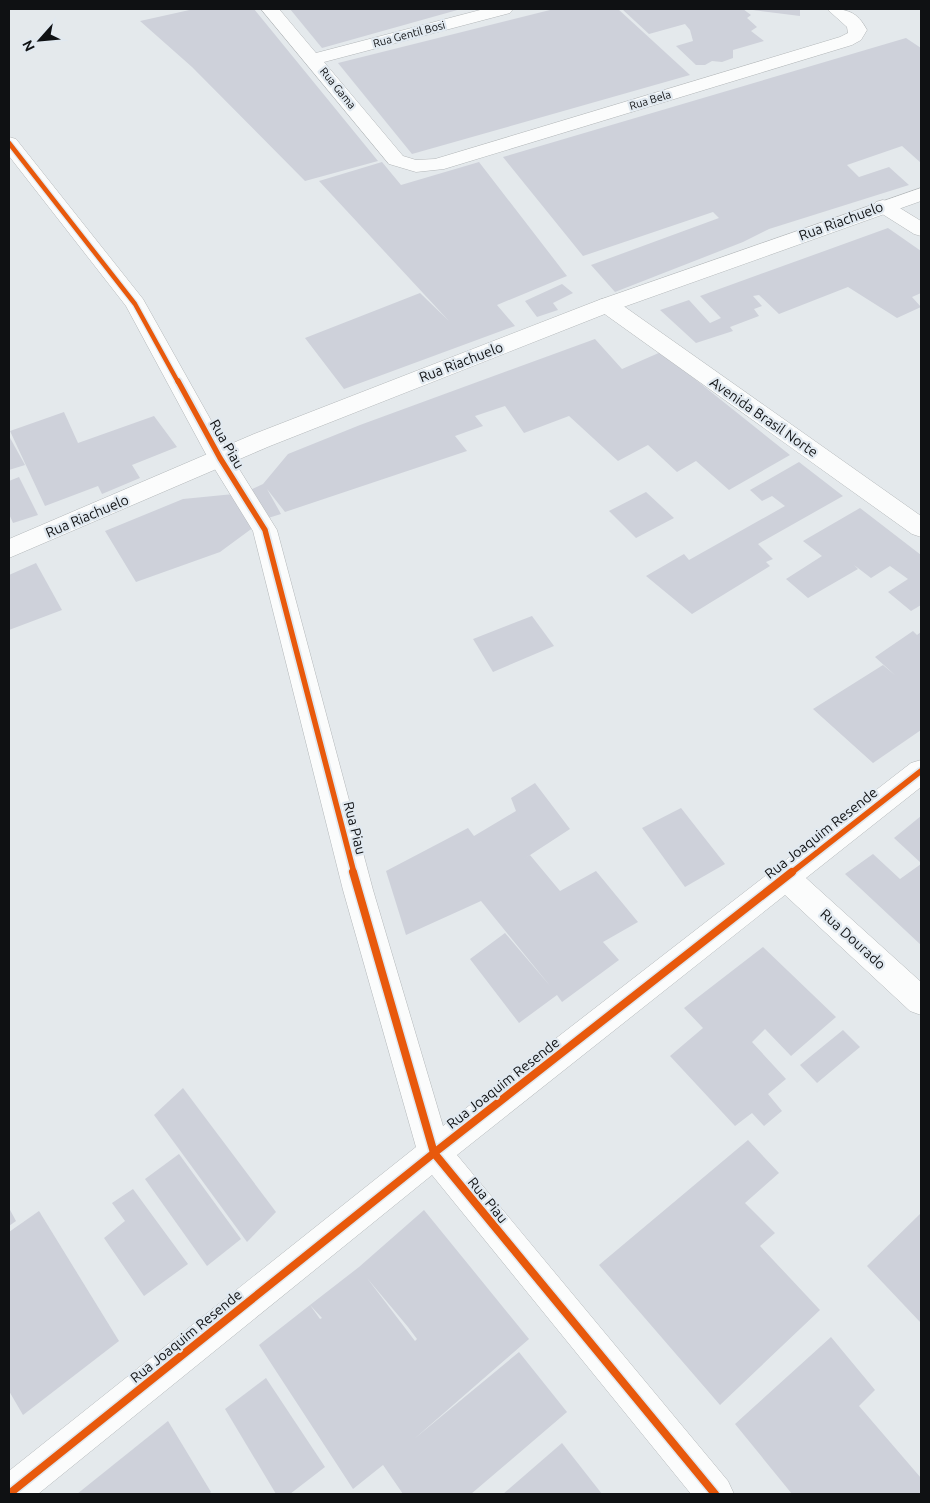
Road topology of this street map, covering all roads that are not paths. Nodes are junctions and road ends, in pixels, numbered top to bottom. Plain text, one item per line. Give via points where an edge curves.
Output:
1 (270, 9) edge
2 (504, 9) edge
3 (836, 9) edge
4 (314, 59) junction
5 (9, 143) edge
6 (408, 166) joint
7 (921, 194) edge
8 (883, 206) junction
9 (921, 230) edge
10 (607, 305) junction
11 (220, 458) junction
12 (921, 528) edge
13 (9, 549) edge
14 (921, 771) edge
15 (786, 877) junction
16 (921, 1002) edge
17 (434, 1153) junction
18 (12, 1491) edge
19 (715, 1494) edge

1 - 4 street, Rua Gama
2 - 4 street, Rua Gentil Bosi
3 - 6 street, Rua Bela via 858,30 846,41 437,165
4 - 6 street, Rua Gama via 396,160
5 - 11 street, Rua Piau via 135,304
7 - 8 street, Rua Riachuelo
8 - 9 street
8 - 10 street, Rua Riachuelo
10 - 11 street, Rua Riachuelo
10 - 12 street, Avenida Brasil Norte
11 - 13 street, Rua Riachuelo
11 - 17 street, Rua Piau via 265,530 358,890
14 - 15 street, Rua Joaquim Resende
15 - 16 street, Rua Dourado
15 - 17 street, Rua Joaquim Resende
17 - 18 street, Rua Joaquim Resende
17 - 19 street, Rua Piau

